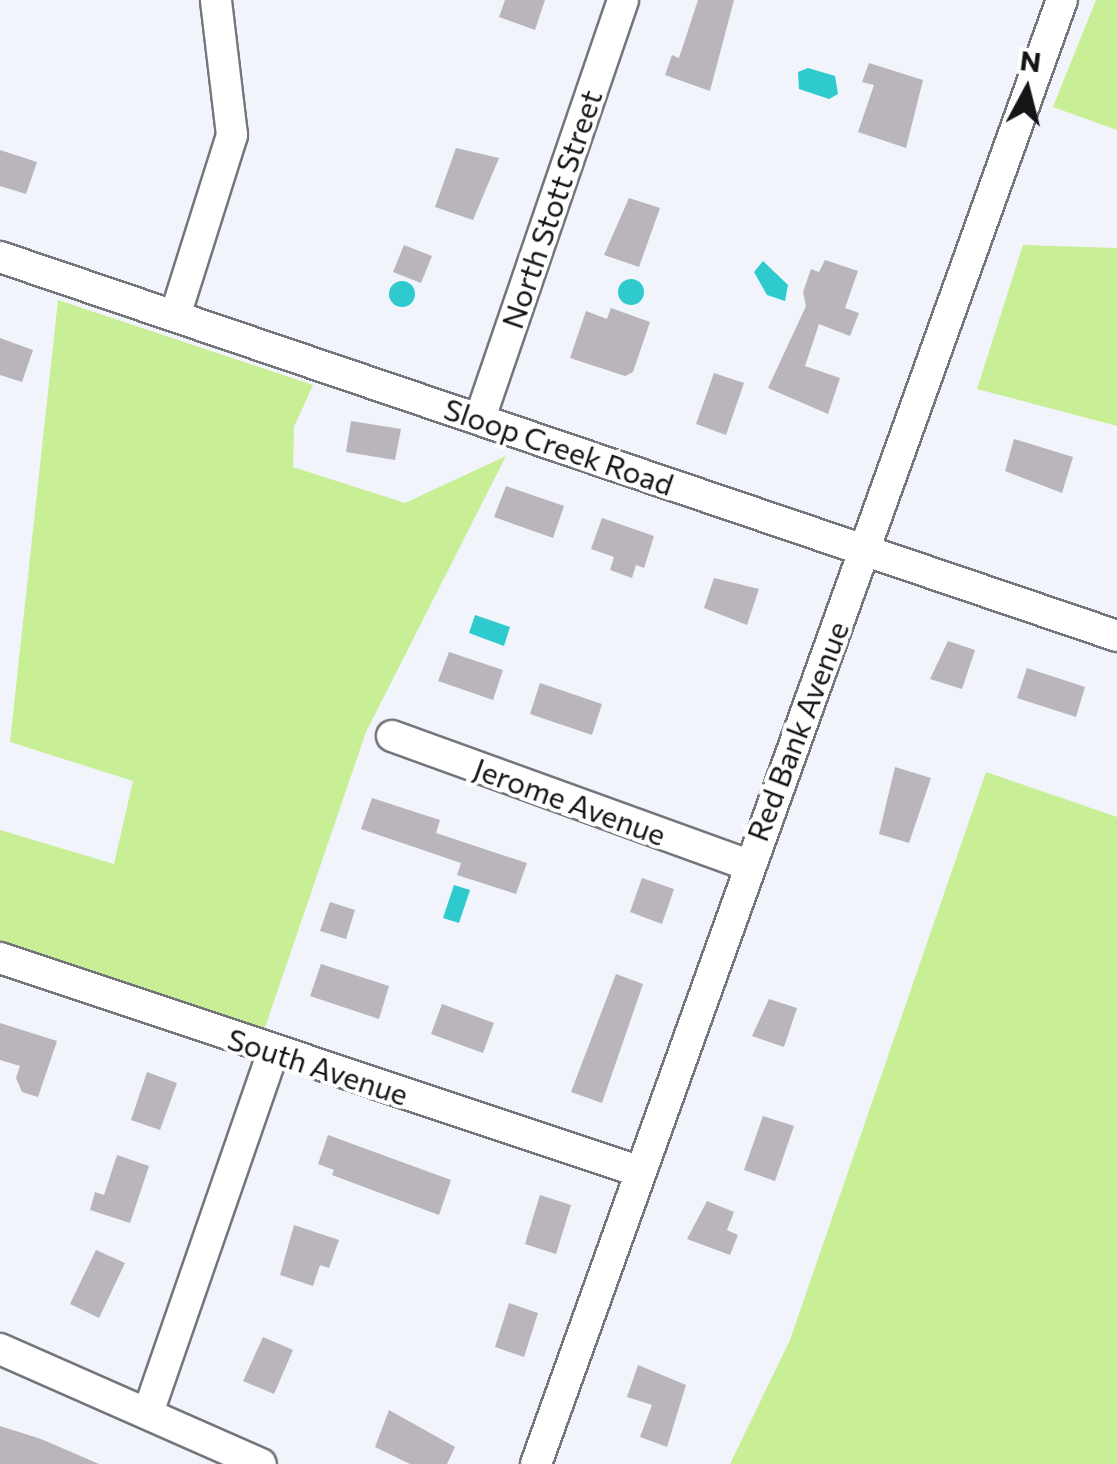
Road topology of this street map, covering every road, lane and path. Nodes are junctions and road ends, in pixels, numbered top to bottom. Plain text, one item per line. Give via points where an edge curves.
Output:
1 (216, 0) edge
2 (623, 0) edge
3 (1062, 0) edge
4 (0, 257) edge
5 (175, 316) junction
6 (480, 418) junction
7 (864, 552) junction
8 (1117, 636) edge
9 (392, 736) dead end
10 (748, 865) junction
11 (0, 958) edge
12 (273, 1052) junction
13 (638, 1171) junction
14 (0, 1349) edge
15 (150, 1410) junction
16 (261, 1464) edge
17 (536, 1464) edge

1 - 5 street via 232,136
2 - 6 street, North Stott Street
3 - 7 street, Red Bank Avenue
4 - 5 street, Sloop Creek Road
5 - 6 street, Sloop Creek Road
6 - 7 street, Sloop Creek Road
7 - 8 street, Sloop Creek Road
7 - 10 street, Red Bank Avenue
9 - 10 street, Jerome Avenue
10 - 13 street, Red Bank Avenue
11 - 12 street, South Avenue
12 - 13 street, South Avenue
12 - 15 street
13 - 17 street, Red Bank Avenue
14 - 15 street
15 - 16 street

